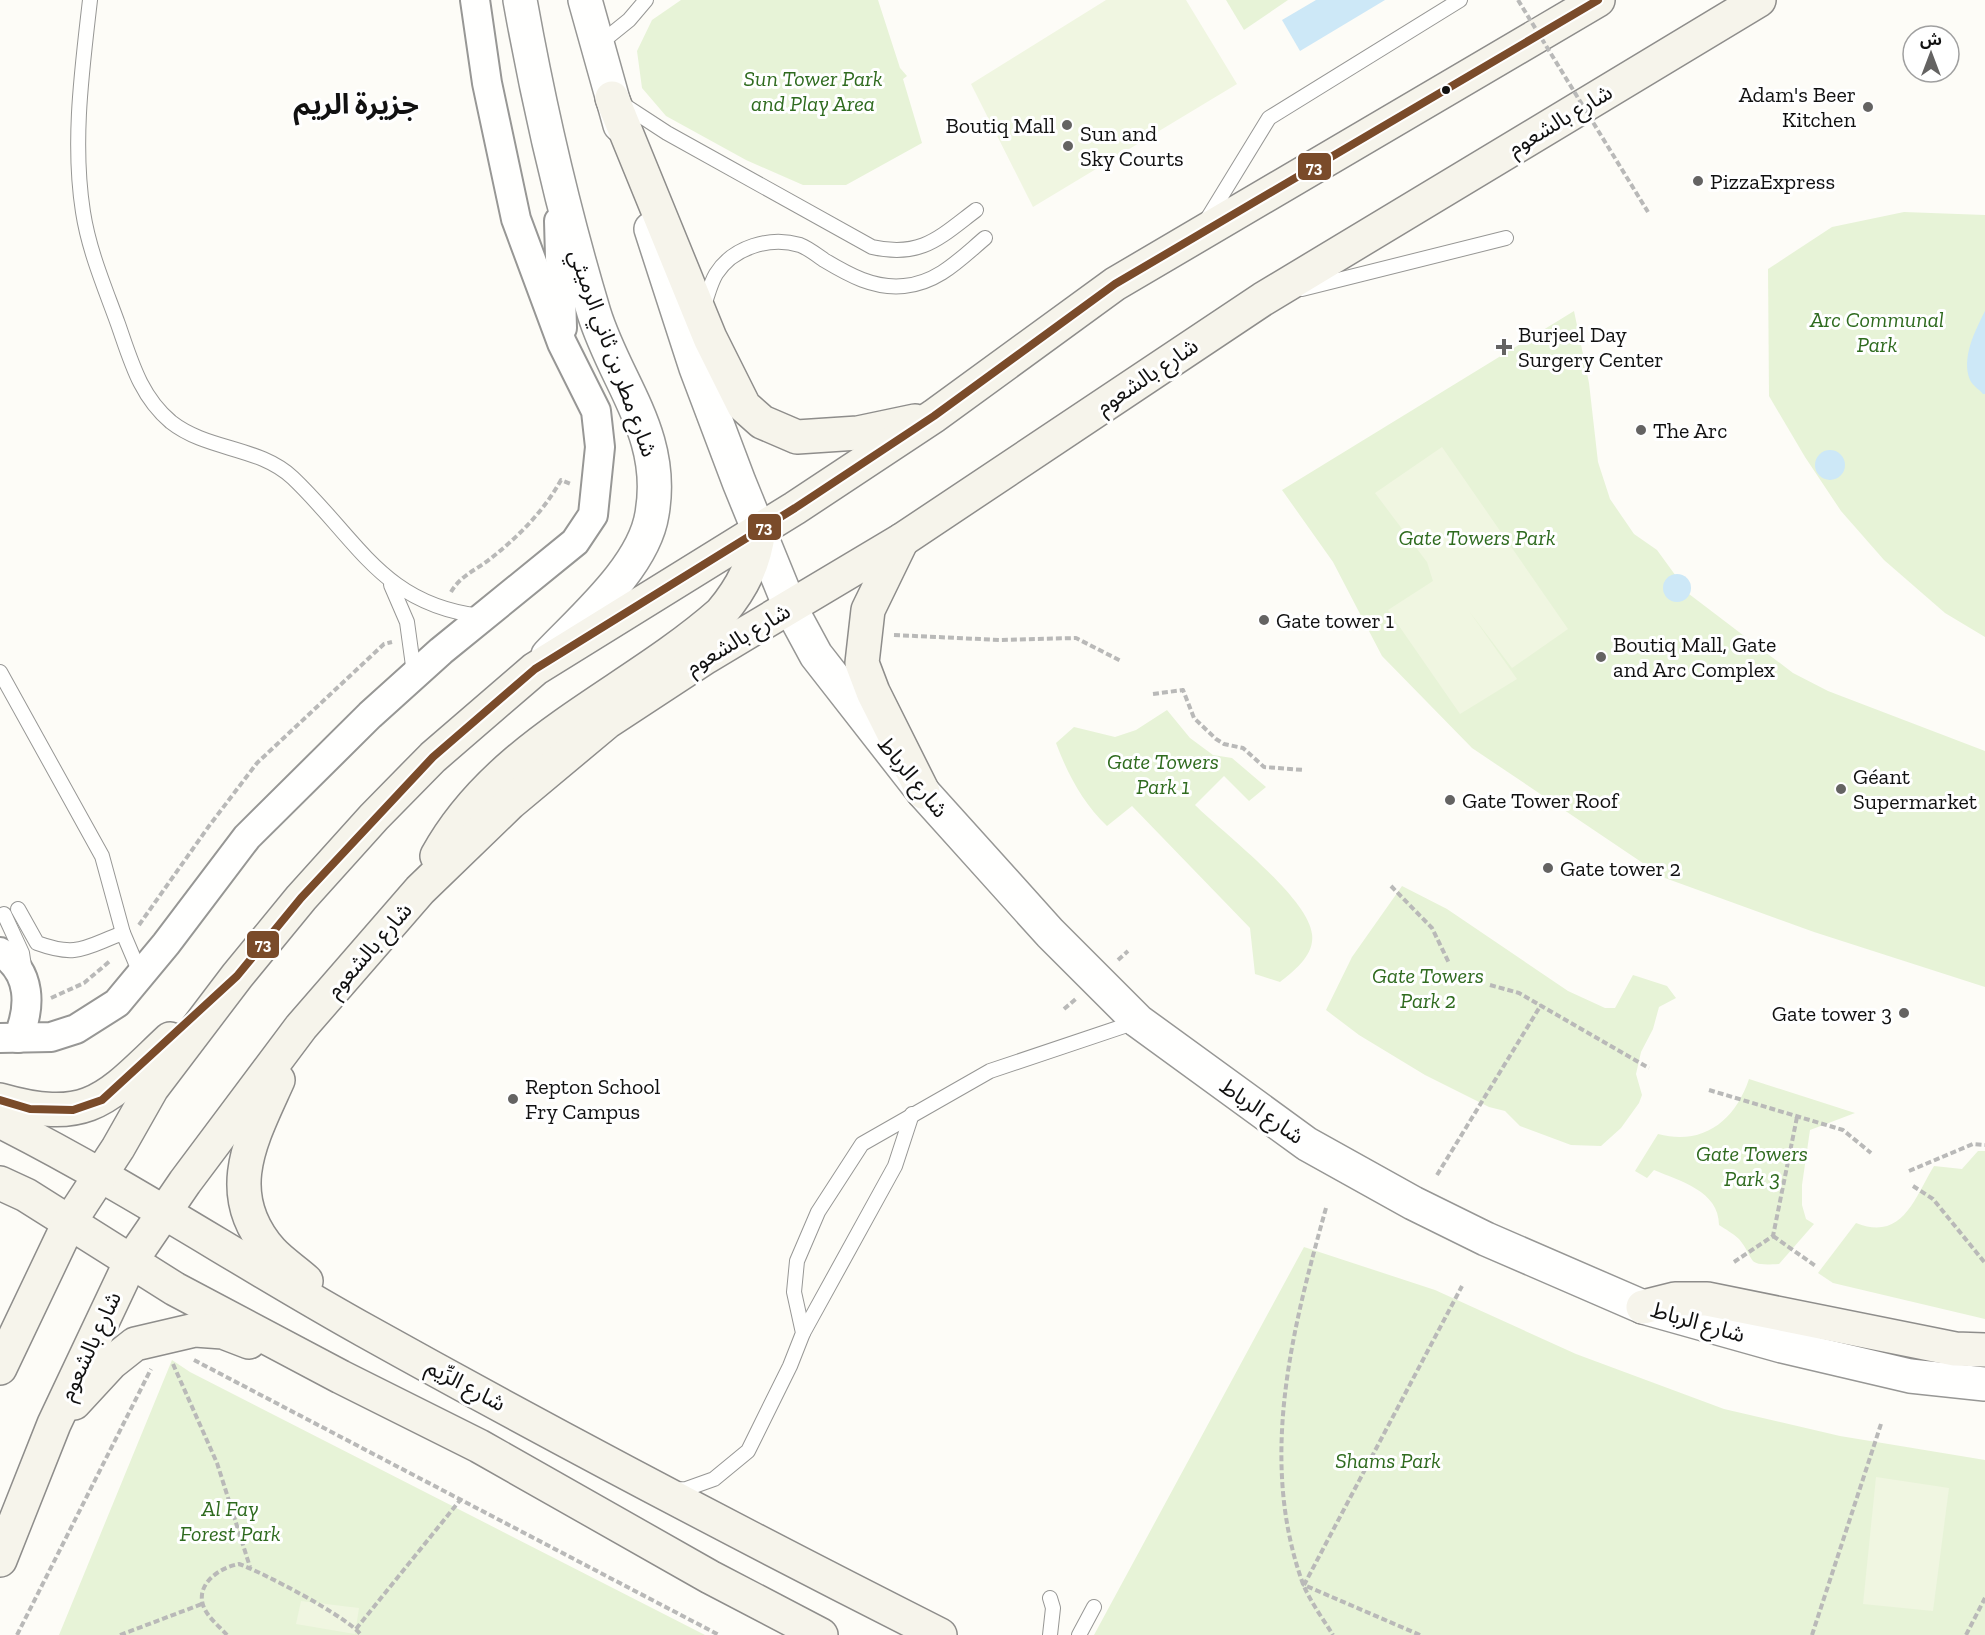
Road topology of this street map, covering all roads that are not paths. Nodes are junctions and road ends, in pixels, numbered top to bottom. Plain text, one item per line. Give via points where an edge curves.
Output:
1 (90, 0) edge
2 (475, 0) edge
3 (520, 0) edge
4 (585, 0) edge
5 (646, 0) edge
6 (1460, 0) edge
7 (1597, 0) edge
8 (1760, 0) edge
9 (596, 46) junction
10 (612, 98) junction
11 (556, 171) junction
12 (976, 210) dead end
13 (1198, 235) junction
14 (985, 238) dead end
15 (1506, 238) dead end
16 (1263, 299) junction
17 (700, 314) junction
18 (562, 343) junction
19 (934, 416) junction
20 (759, 528) junction
21 (902, 540) junction
22 (391, 583) junction
23 (790, 607) junction
24 (484, 616) junction
25 (535, 669) junction
26 (0, 672) edge
27 (414, 675) junction
28 (923, 792) junction
29 (420, 890) junction
30 (18, 909) dead end
31 (4, 914) dead end
32 (125, 938) junction
33 (0, 952) edge
34 (140, 973) junction
35 (237, 976) junction
36 (27, 996) junction
37 (1138, 1021) junction
38 (301, 1026) junction
39 (9, 1038) edge
40 (0, 1100) edge
41 (912, 1114) junction
42 (0, 1121) edge
43 (100, 1175) junction
44 (0, 1183) edge
45 (163, 1214) junction
46 (69, 1223) junction
47 (131, 1261) junction
48 (1643, 1307) junction
49 (364, 1330) junction
50 (803, 1333) junction
51 (1985, 1350) edge
52 (0, 1368) edge
53 (341, 1377) junction
54 (1985, 1384) edge
55 (54, 1424) junction
56 (664, 1491) junction
57 (0, 1560) edge
58 (1050, 1598) dead end
59 (1094, 1607) dead end
60 (821, 1635) edge
61 (940, 1635) edge
62 (1050, 1635) edge
63 (1078, 1635) edge

1 - 22 lane via 83,45 78,151 83,214 92,251 140,386 155,406 190,434 260,458 290,476
2 - 18 street via 487,83 516,219
3 - 11 street, شارع مطر بن ثاني الرميثي
4 - 9 street
5 - 9 lane via 629,20
6 - 13 lane via 1269,118
7 - 13 main road
8 - 16 main road, شارع بالشعوم
9 - 10 street
10 - 12 lane via 667,133 872,247 900,251 921,248
10 - 17 main road
10 - 20 street via 696,368
11 - 18 street
11 - 25 street, شارع مطر بن ثاني الرميثي via 595,317 654,457 654,497 652,516 638,552 613,585
13 - 19 main road via 1115,284
14 - 17 lane via 935,278 899,287 873,285 801,245 754,244 732,256 716,274
15 - 16 lane
16 - 21 main road, شارع بالشعوم
17 - 19 main road via 744,406 779,431 797,437 818,437 858,433
18 - 24 street via 596,411 600,447 593,515 575,542
19 - 20 main road
20 - 23 street, شارع الرباط
20 - 25 main road
20 - 29 main road via 747,574 721,613 508,767 457,823
21 - 23 main road, شارع بالشعوم
21 - 28 main road via 868,610 862,663
22 - 24 lane via 412,597
22 - 27 lane via 410,637
23 - 28 street, شارع الرباط via 822,663
23 - 29 main road, شارع بالشعوم via 607,722 510,803
24 - 27 street
25 - 35 main road via 433,757 301,898
26 - 32 lane via 102,856
27 - 34 street via 247,837
28 - 37 street, شارع الرباط via 1050,933
29 - 38 main road, شارع بالشعوم
30 - 32 lane via 37,943 61,952
31 - 36 lane via 22,953
32 - 34 lane
33 - 36 street via 11,958
34 - 39 street via 117,1003 76,1029 51,1036
35 - 40 main road via 102,1100 73,1110 30,1109
35 - 43 main road via 152,1088
36 - 39 street via 26,1018
37 - 41 lane via 990,1071
37 - 48 street, شارع الرباط via 1307,1144 1486,1239
38 - 45 main road, شارع بالشعوم
38 - 49 main road via 248,1149 246,1200 254,1224 271,1251
41 - 50 lane via 895,1166
41 - 50 lane via 862,1144 818,1212 797,1261 794,1292
42 - 43 main road, شارع الرِّيم
43 - 45 main road, شارع الرِّيم
43 - 46 main road
44 - 46 main road
45 - 47 main road, شارع بالشعوم
45 - 49 main road, شارع الرِّيم
46 - 47 main road
46 - 52 main road
47 - 53 main road via 175,1289
47 - 55 main road, شارع بالشعوم
48 - 51 main road via 1675,1299 1707,1299 1955,1349
48 - 54 street, شارع الرباط via 1910,1376
49 - 56 main road, شارع الرِّيم
50 - 56 lane via 748,1451 714,1479 686,1489
53 - 55 main road via 223,1332 195,1330 135,1344 111,1363
53 - 60 main road via 479,1446
55 - 57 main road, شارع بالشعوم
56 - 61 main road, شارع الرِّيم
58 - 62 lane
59 - 63 lane

